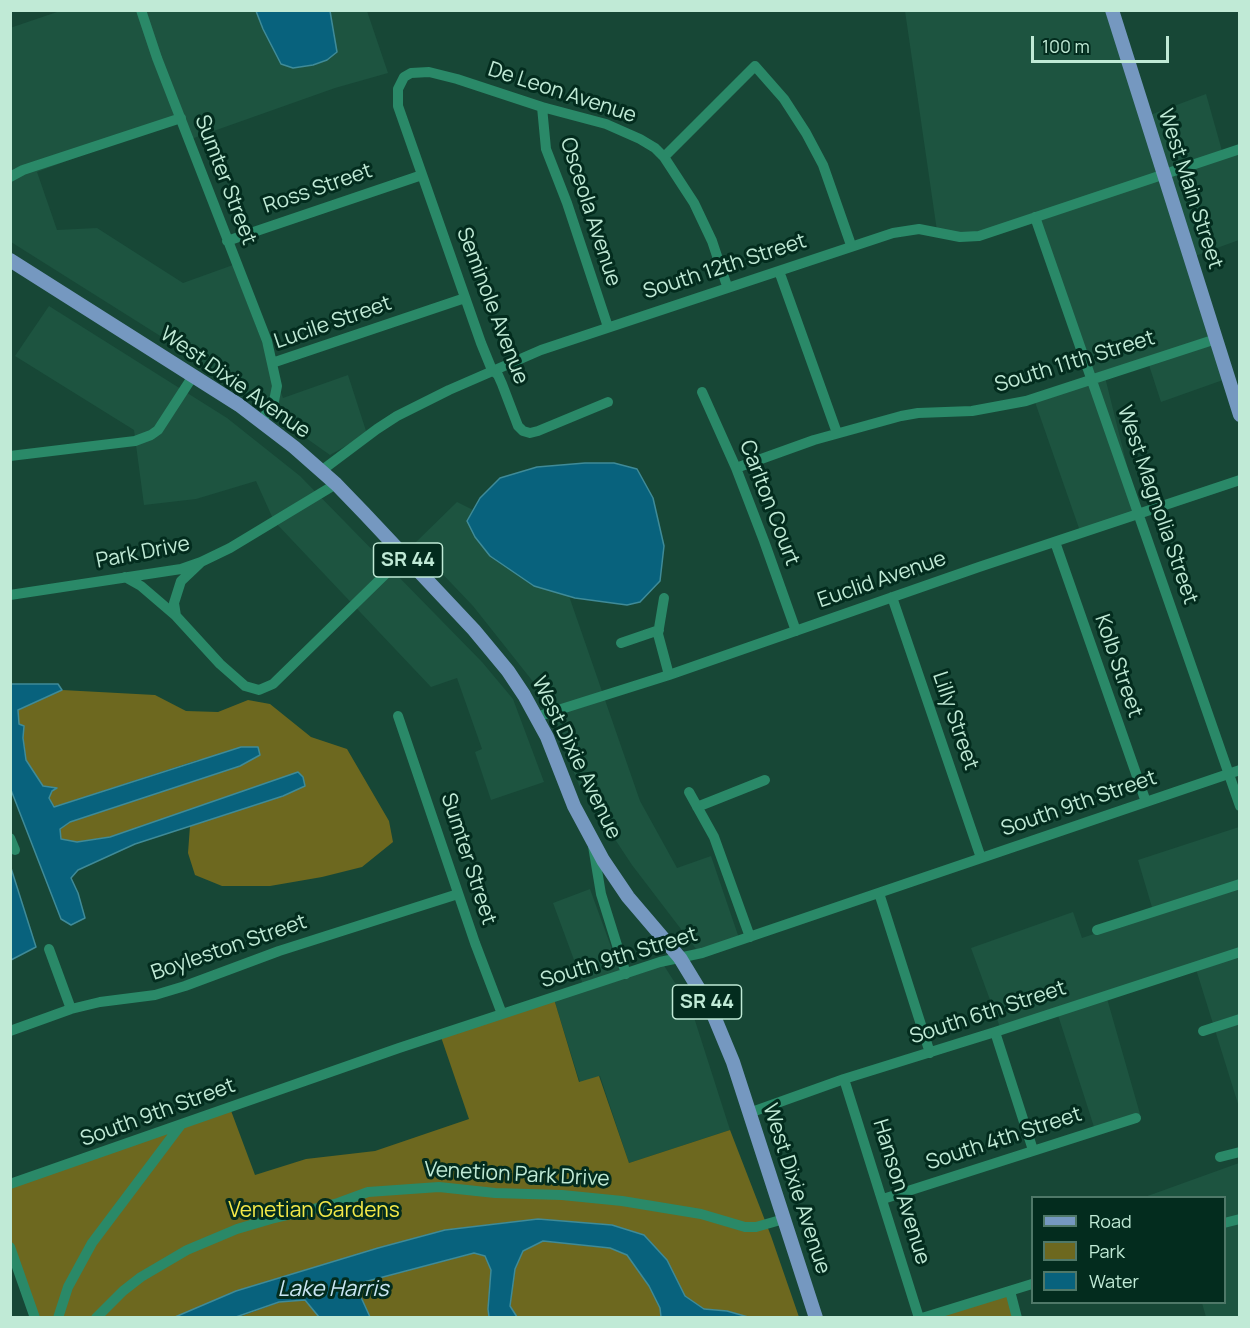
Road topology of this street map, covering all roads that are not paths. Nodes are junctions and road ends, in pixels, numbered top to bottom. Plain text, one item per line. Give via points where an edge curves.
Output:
1 (141, 10) edge
2 (1112, 10) edge
3 (399, 107) joint
4 (542, 107) junction
5 (181, 118) junction
6 (1239, 149) edge
7 (664, 157) junction
8 (1163, 173) junction
9 (422, 176) junction
10 (10, 177) edge
11 (1035, 217) junction
12 (227, 241) junction
13 (851, 245) junction
14 (10, 260) edge
15 (778, 271) junction
16 (727, 286) junction
17 (465, 298) junction
18 (608, 327) junction
19 (1215, 339) junction
20 (272, 363) junction
21 (492, 370) junction
22 (192, 376) junction
23 (1093, 380) junction
24 (702, 392) dead end
25 (608, 402) dead end
26 (1239, 414) edge
27 (261, 422) junction
28 (837, 433) junction
29 (10, 456) edge
30 (736, 468) junction
31 (321, 471) junction
32 (1239, 480) edge
33 (336, 484) junction
34 (1140, 513) junction
35 (1054, 542) junction
36 (404, 556) junction
37 (201, 562) junction
38 (125, 577) junction
39 (10, 595) edge
40 (892, 597) junction
41 (664, 598) dead end
42 (176, 616) junction
43 (659, 630) junction
44 (796, 631) junction
45 (621, 643) dead end
46 (669, 675) junction
47 (398, 716) dead end
48 (536, 717) junction
49 (1234, 772) edge
50 (765, 780) dead end
51 (689, 792) dead end
52 (1146, 802) junction
53 (1239, 806) edge
54 (697, 807) junction
55 (10, 838) edge
56 (592, 842) junction
57 (15, 850) dead end
58 (981, 858) junction
59 (1239, 884) edge
60 (879, 893) junction
61 (458, 894) junction
62 (1096, 930) dead end
63 (750, 937) junction
64 (49, 949) dead end
65 (1239, 952) edge
66 (680, 958) junction
67 (626, 974) junction
68 (71, 1009) junction
69 (501, 1014) junction
70 (1239, 1019) edge
71 (10, 1031) edge
72 (1203, 1031) dead end
73 (995, 1032) junction
74 (930, 1053) junction
75 (844, 1079) junction
76 (749, 1113) junction
77 (1136, 1118) dead end
78 (180, 1126) junction
79 (1033, 1150) junction
80 (1239, 1152) edge
81 (1220, 1157) dead end
82 (10, 1184) edge
83 (883, 1199) junction
84 (784, 1219) junction
85 (10, 1247) edge
86 (1031, 1284) edge
87 (1010, 1291) junction
88 (35, 1317) edge
89 (58, 1317) edge
90 (96, 1317) edge
91 (816, 1317) edge
92 (924, 1317) edge
93 (1017, 1317) edge

1 - 5 street, Sumter Street
2 - 8 main road, West Main Street
3 - 4 street, De Leon Avenue via 401,81 418,71 457,79
3 - 9 street, Seminole Avenue
4 - 7 street, De Leon Avenue via 619,128
4 - 18 street, Osceola Avenue via 546,149
5 - 10 street
5 - 12 street, Sumter Street
6 - 8 street, South 12th Street
7 - 13 street via 755,66 807,133 826,172
7 - 16 street, De Leon Avenue via 705,224
8 - 11 street, South 12th Street
8 - 19 main road, West Main Street
9 - 12 street, Ross Street
9 - 17 street, Seminole Avenue
11 - 13 street, South 12th Street via 980,236 907,230
11 - 23 street, West Magnolia Street
12 - 20 street, Sumter Street via 263,328
13 - 15 street, South 12th Street
14 - 22 main road, West Dixie Avenue / SR 44
15 - 16 street, South 12th Street
15 - 28 street
16 - 18 street, South 12th Street
17 - 20 street, Lucile Street
17 - 21 street, Seminole Avenue
18 - 21 street, South 12th Street
19 - 23 street, South 11th Street
19 - 26 main road, West Main Street
20 - 27 street, Lucile Street via 277,393
21 - 25 street, Seminole Avenue via 498,375 523,431 538,431
21 - 31 street, South 12th Street via 397,416
22 - 27 main road, West Dixie Avenue / SR 44
22 - 29 street via 158,430 141,439
23 - 28 street, South 11th Street via 1026,402 972,411 918,413
23 - 34 street, West Magnolia Street
24 - 30 street, Carlton Court
27 - 31 main road, West Dixie Avenue / SR 44
28 - 30 street, South 11th Street
30 - 44 street, Carlton Court
31 - 33 main road, West Dixie Avenue / SR 44
32 - 34 street, Euclid Avenue
33 - 36 main road, West Dixie Avenue / SR 44
33 - 37 street, Park Drive via 230,549
34 - 35 street, Euclid Avenue
34 - 49 street, West Magnolia Street
35 - 40 street, Euclid Avenue
35 - 52 street, Kolb Street
36 - 42 street via 267,688 245,686
36 - 48 main road, West Dixie Avenue / SR 44 via 493,652
37 - 38 street, Park Drive
37 - 42 street via 181,581 174,603
38 - 39 street, Park Drive
38 - 42 street
40 - 44 street, Euclid Avenue
40 - 58 street, Lilly Street
41 - 43 street
43 - 45 street
43 - 46 street
44 - 46 street, Euclid Avenue
46 - 48 street, Euclid Avenue
47 - 61 street, Sumter Street
48 - 56 main road, West Dixie Avenue / SR 44
49 - 52 street, South 9th Street
49 - 53 street, West Magnolia Street
50 - 54 street
51 - 54 street
52 - 58 street, South 9th Street
54 - 63 street via 714,837
55 - 57 street
56 - 66 main road, West Dixie Avenue / SR 44 via 628,897
56 - 67 street via 601,894
58 - 60 street, South 9th Street
59 - 62 street
60 - 63 street, South 9th Street
60 - 74 street
61 - 68 street, Boyleston Street via 279,951 185,986
61 - 69 street, Sumter Street
63 - 66 street, South 9th Street
64 - 68 street
65 - 73 street, South 6th Street
66 - 67 street, South 9th Street
66 - 76 main road, West Dixie Avenue / SR 44 via 719,1026
67 - 69 street, South 9th Street
68 - 71 street, Boyleston Street
69 - 78 street, South 9th Street
70 - 72 street
73 - 74 street, South 6th Street
73 - 79 street
74 - 75 street, South 6th Street
75 - 76 street, South 6th Street
75 - 83 street, Hanson Avenue
76 - 84 main road, West Dixie Avenue / SR 44
77 - 79 street, South 4th Street
78 - 82 street, South 9th Street
78 - 89 street via 92,1243 68,1287
79 - 83 street, South 4th Street
80 - 81 street
83 - 92 street, Hanson Avenue
84 - 90 street, Venetion Park Drive via 745,1227 701,1214 562,1195 439,1187 368,1192 229,1232 195,1246 141,1277
84 - 91 main road, West Dixie Avenue / SR 44
85 - 88 street
86 - 87 street
87 - 92 street
87 - 93 street

